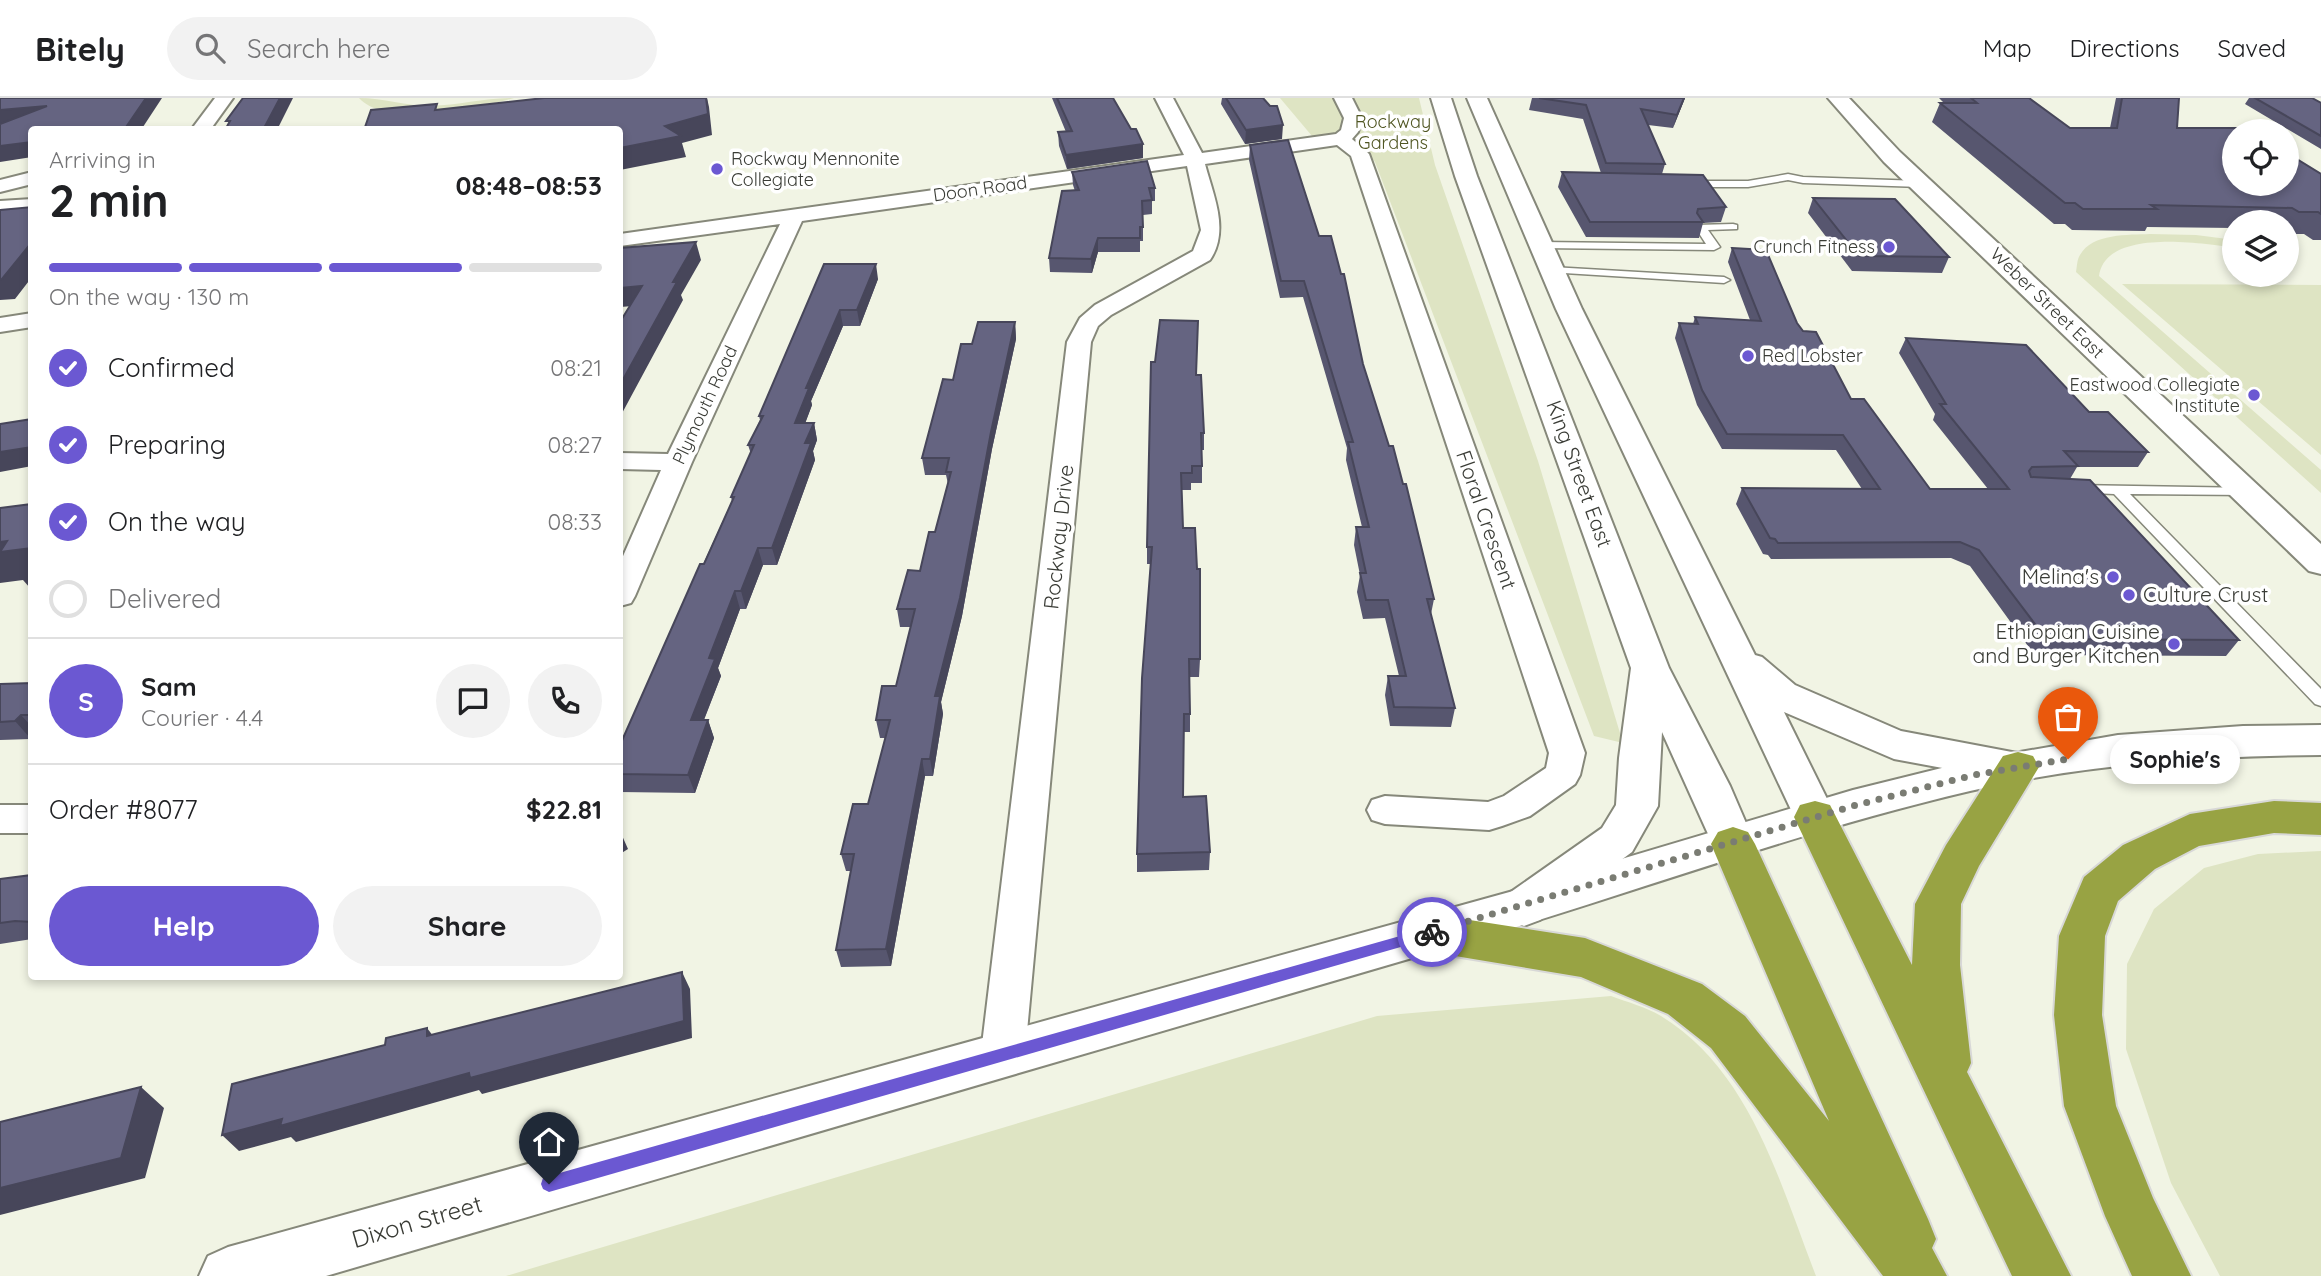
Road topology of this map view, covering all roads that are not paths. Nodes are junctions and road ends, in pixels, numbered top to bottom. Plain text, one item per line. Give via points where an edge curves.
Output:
1 (224, 98) edge
2 (1164, 98) edge
3 (1343, 98) edge
4 (1441, 98) edge
5 (1478, 98) edge
6 (1838, 98) edge
7 (203, 126) edge
8 (1341, 139) junction
9 (1195, 158) junction
10 (28, 179) edge
11 (1681, 184) edge
12 (1921, 184) junction
13 (0, 187) edge
14 (28, 205) edge
15 (0, 207) edge
16 (794, 216) junction
17 (1726, 216) edge
18 (623, 240) edge
19 (1547, 257) junction
20 (1724, 280) dead end
21 (28, 321) edge
22 (0, 325) edge
23 (623, 461) edge
24 (678, 462) junction
25 (2055, 489) edge
26 (2118, 490) junction
27 (2247, 491) junction
28 (2321, 563) edge
29 (623, 589) edge
30 (1737, 656) junction
31 (1650, 668) junction
32 (2321, 700) edge
33 (2321, 740) edge
34 (2018, 767) junction
35 (1385, 810) dead end
36 (1815, 817) junction
37 (0, 819) edge
38 (28, 819) edge
39 (2321, 820) edge
40 (1733, 844) junction
41 (1524, 907) junction
42 (1431, 933) junction
43 (1003, 1053) junction
44 (1948, 1086) junction
45 (228, 1276) edge
46 (1918, 1276) edge
47 (1924, 1276) edge
48 (2042, 1276) edge
49 (2162, 1276) edge

1 - 7 street
2 - 9 street, Rockway Drive
3 - 8 street via 1353,118
4 - 31 main road, King Street East
5 - 19 main road
6 - 12 main road, Weber Street East
8 - 9 street, Doon Road
8 - 35 street, Floral Crescent via 1360,154 1567,753 1562,775 1517,806 1489,816
9 - 16 street, Doon Road
9 - 43 street, Rockway Drive via 1211,230 1202,255 1104,310 1088,323 1079,342
10 - 13 street
11 - 12 lane via 1711,189 1788,177
12 - 27 main road, Weber Street East
14 - 15 street
16 - 18 street, Doon Road
16 - 24 street, Plymouth Road
17 - 19 lane via 1733,227 1700,227 1714,247
19 - 20 lane
19 - 30 main road
21 - 22 street
23 - 24 street
24 - 29 street, Plymouth Road
25 - 26 lane
26 - 27 lane
26 - 32 lane
27 - 28 main road, Weber Street East
30 - 34 main road via 1781,695 1894,744
30 - 36 main road
31 - 40 main road, King Street East
31 - 41 main road via 1637,806 1617,840
33 - 34 main road, Dixon Street via 2118,750
34 - 36 main road, Dixon Street
34 - 44 highway via 1938,904 1936,965
36 - 40 main road, Dixon Street
36 - 44 highway
37 - 38 street
39 - 49 highway via 2274,817 2190,831 2139,857 2100,890 2082,936 2078,1015 2090,1106
40 - 41 main road, Dixon Street
40 - 47 highway
41 - 42 main road, Dixon Street
42 - 43 main road, Dixon Street
42 - 46 highway via 1586,958 1685,999 1728,1032
43 - 45 main road, Dixon Street
44 - 48 highway

